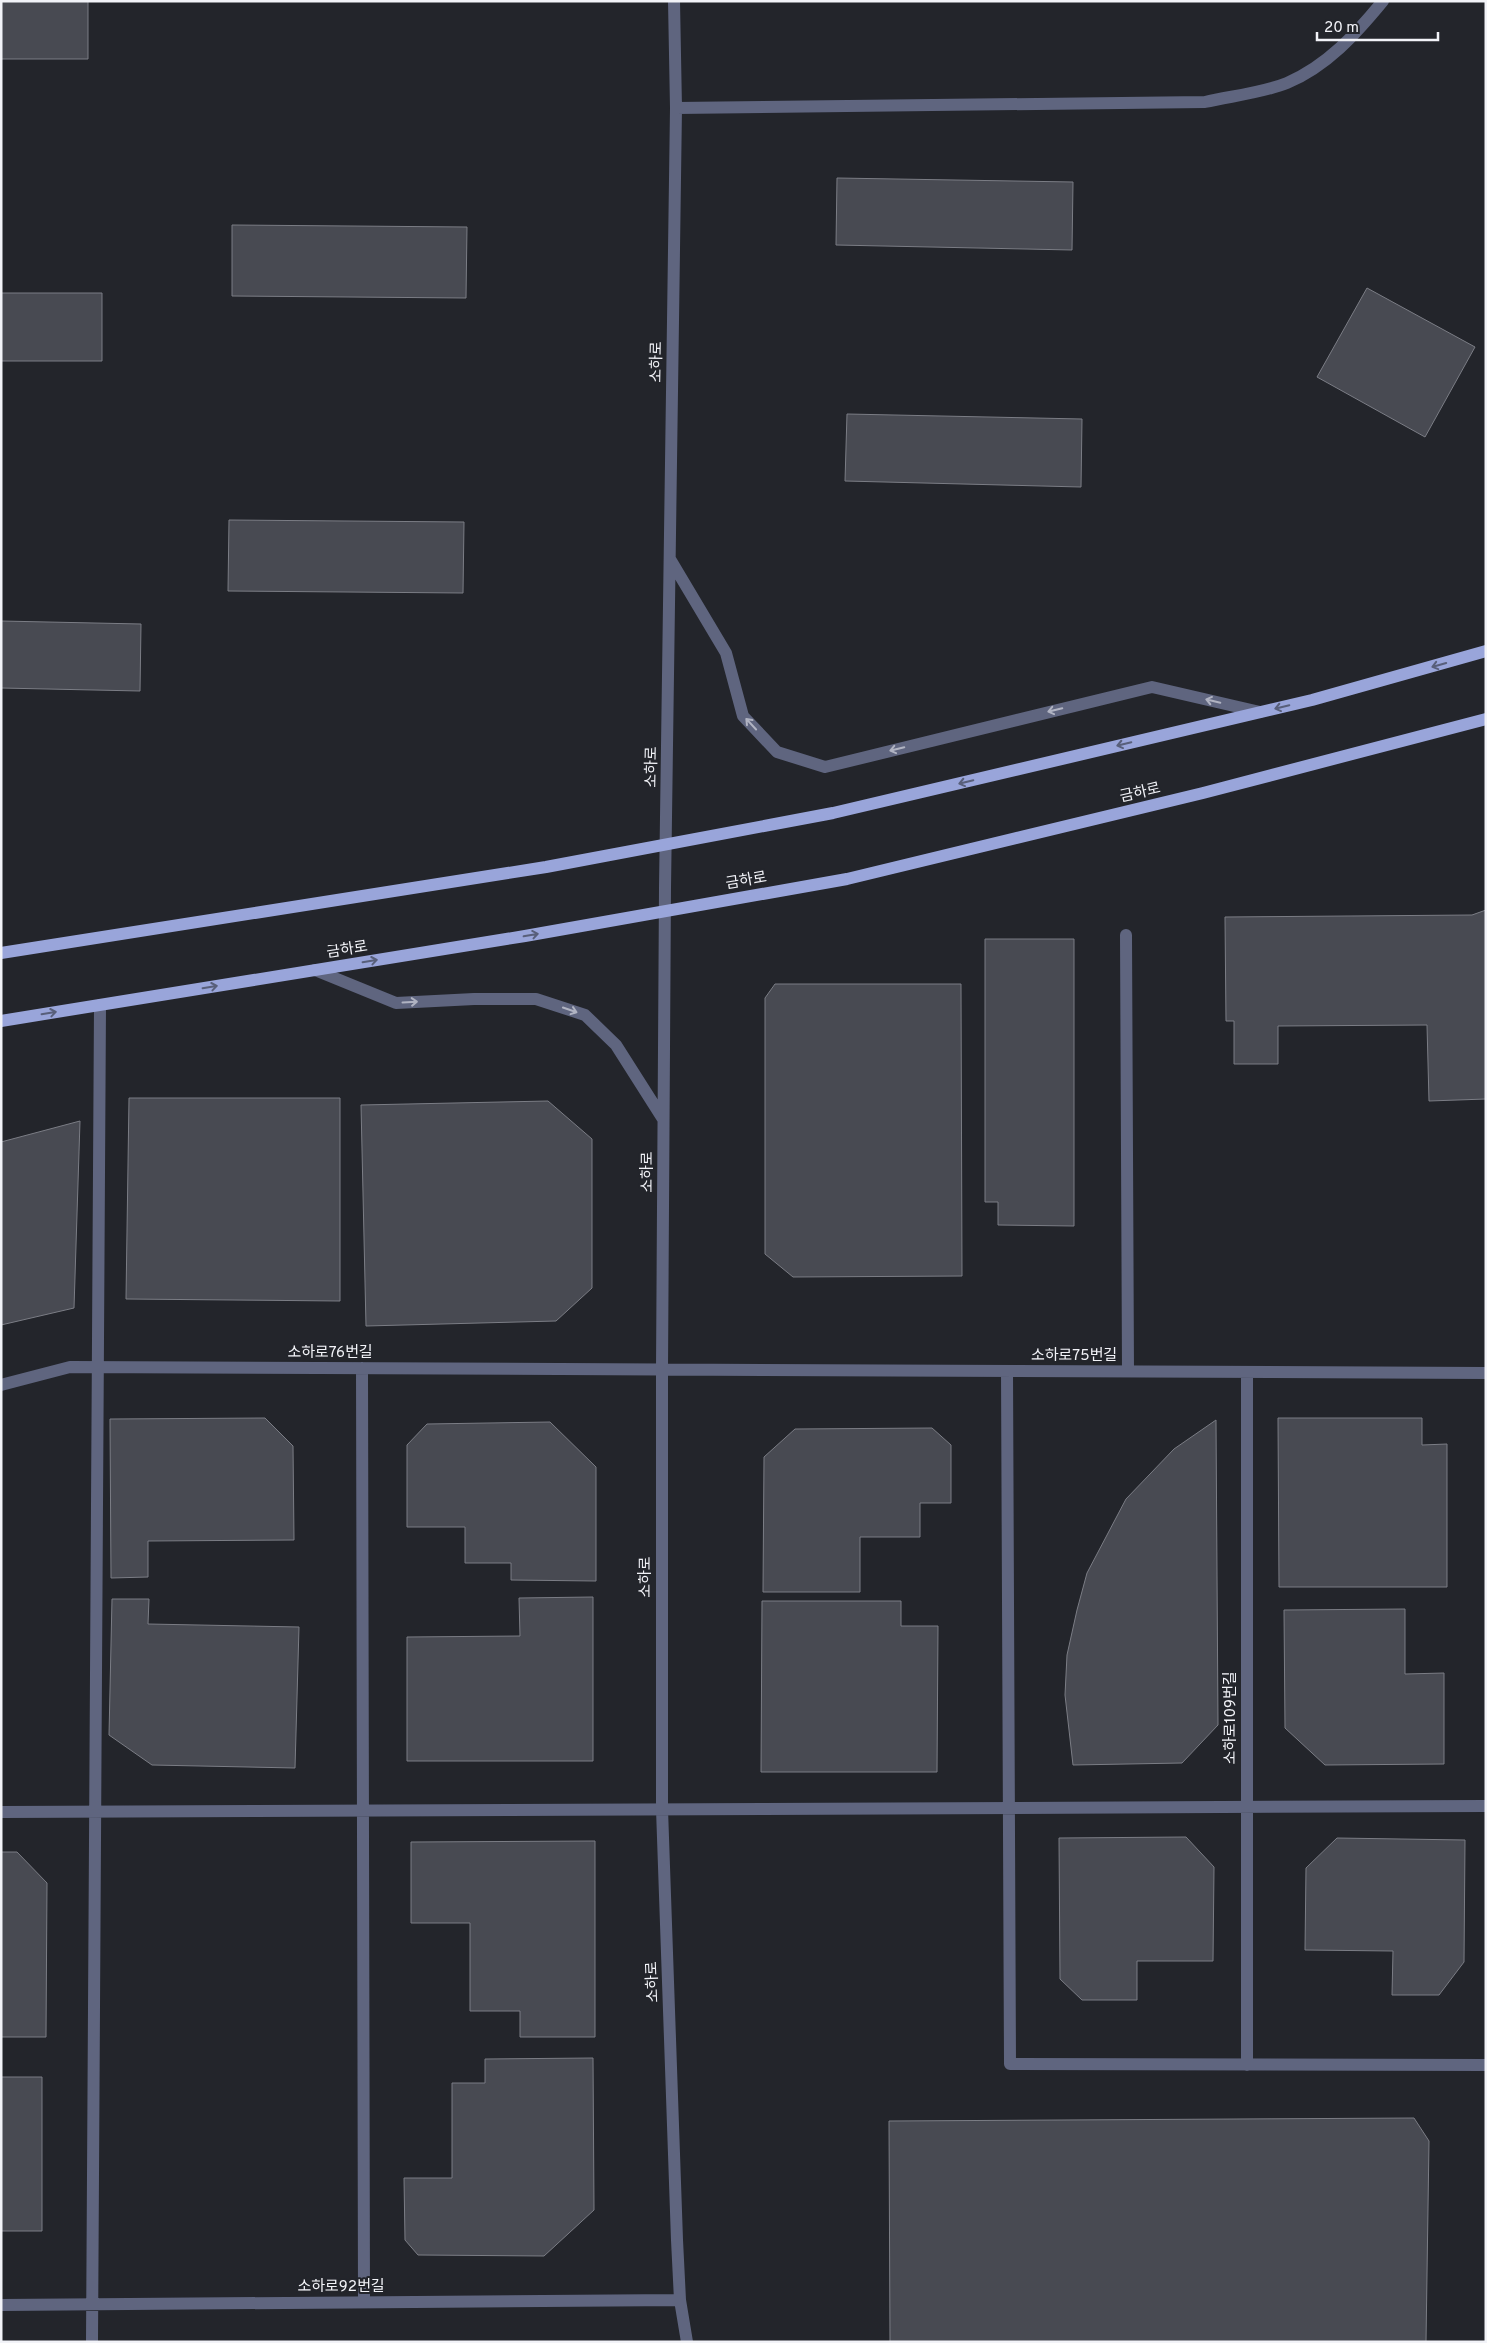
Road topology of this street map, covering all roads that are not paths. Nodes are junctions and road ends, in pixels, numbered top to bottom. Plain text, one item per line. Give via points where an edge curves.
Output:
1 (674, 1) edge
2 (1383, 1) edge
3 (676, 108) junction
4 (670, 558) junction
5 (1486, 651) edge
6 (1260, 712) junction
7 (1486, 719) edge
8 (666, 844) junction
9 (665, 911) junction
10 (1126, 935) dead end
11 (1, 953) edge
12 (315, 970) junction
13 (100, 1005) junction
14 (1, 1021) edge
15 (664, 1120) junction
16 (98, 1367) junction
17 (362, 1368) junction
18 (662, 1369) junction
19 (1007, 1371) junction
20 (1128, 1371) junction
21 (1247, 1372) junction
22 (1486, 1373) edge
23 (1, 1385) edge
24 (1486, 1806) edge
25 (1246, 1807) junction
26 (1009, 1808) junction
27 (662, 1809) junction
28 (363, 1811) junction
29 (1, 1812) edge
30 (95, 1812) junction
31 (1246, 2065) junction
32 (1486, 2065) edge
33 (680, 2300) junction
34 (364, 2302) junction
35 (92, 2304) junction
36 (1, 2305) edge
37 (92, 2342) edge
38 (688, 2342) edge

1 - 3 street, 소하로
2 - 3 street via 1326,62 1287,83 1205,102
3 - 4 street, 소하로
6 -> 4 street via 1152,687 825,767 777,752 743,716 726,653
4 - 8 street, 소하로
5 -> 6 main road
6 -> 8 main road via 833,813
7 - 9 main road, 금하로 via 1203,793 857,876
8 - 9 street, 소하로
8 - 11 main road via 546,867
12 -> 9 main road, 금하로
9 - 15 street, 소하로
10 - 20 street
13 -> 12 main road, 금하로
12 -> 15 street via 396,1003 536,998 585,1015 616,1046
14 -> 13 main road, 금하로
13 - 16 street
15 - 18 street, 소하로
16 - 17 street, 소하로76번길
16 - 23 street, 소하로76번길 via 70,1367
16 - 30 street
17 - 18 street, 소하로76번길
17 - 28 street
18 - 19 street, 소하로75번길
18 - 27 street, 소하로
19 - 20 street, 소하로75번길
19 - 26 street
20 - 21 street, 소하로75번길
21 - 22 street, 소하로75번길
21 - 25 street, 소하로109번길
24 - 25 street
25 - 26 street
25 - 31 street, 소하로109번길
26 - 27 street
26 - 31 street via 1010,2064
27 - 28 street
27 - 33 street, 소하로
28 - 30 street
28 - 34 street
29 - 30 street
30 - 35 street
31 - 32 street
33 - 34 street, 소하로92번길
33 - 38 street, 소하로
34 - 35 street, 소하로92번길
35 - 36 street, 소하로92번길
35 - 37 street

